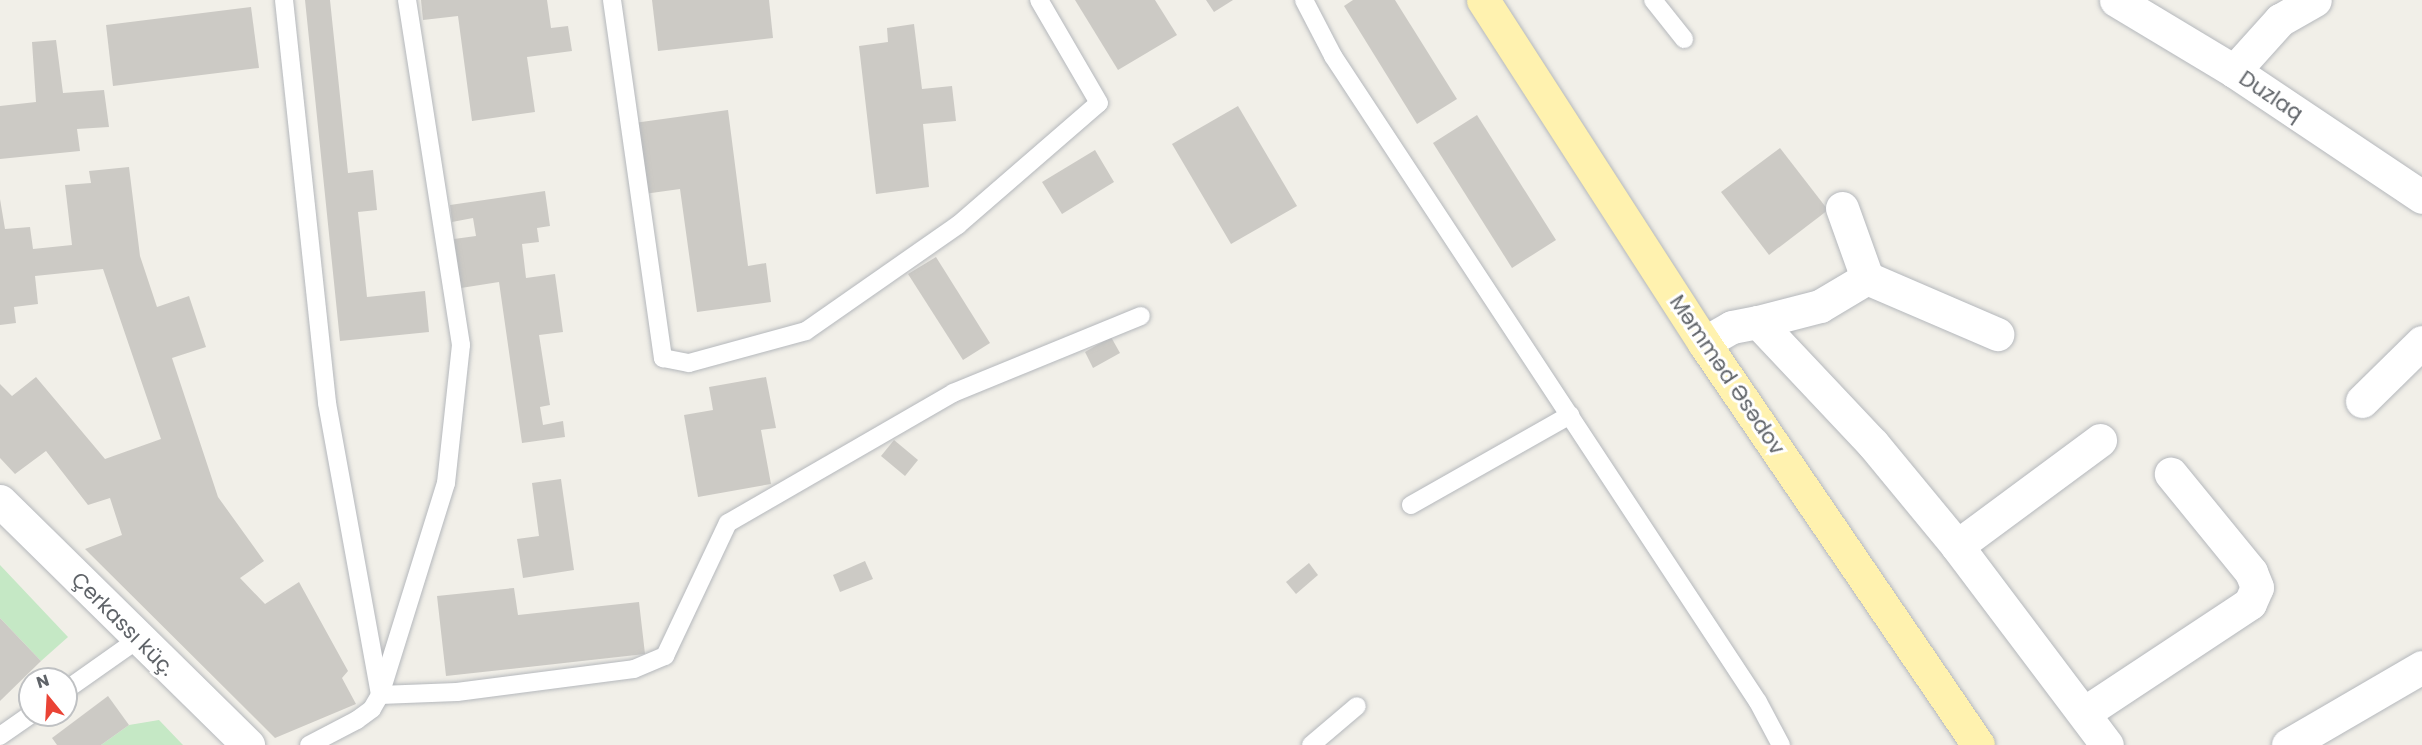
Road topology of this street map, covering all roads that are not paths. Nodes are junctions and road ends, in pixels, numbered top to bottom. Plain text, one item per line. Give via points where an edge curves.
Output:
1 (284, 0) edge
2 (407, 0) edge
3 (612, 0) edge
4 (1039, 0) edge
5 (1304, 0) edge
6 (1483, 0) edge
7 (1653, 0) edge
8 (2116, 0) edge
9 (2315, 0) edge
10 (1684, 39) dead end
11 (2234, 71) junction
12 (2422, 198) edge
13 (1842, 208) dead end
14 (1868, 278) junction
15 (1141, 316) dead end
16 (1758, 322) junction
17 (1997, 334) dead end
18 (2422, 342) edge
19 (1704, 343) junction
20 (2362, 401) dead end
21 (1570, 415) junction
22 (2100, 440) dead end
23 (2171, 474) dead end
24 (0, 501) edge
25 (1411, 506) dead end
26 (1958, 546) junction
27 (137, 640) junction
28 (2422, 667) edge
29 (78, 682) edge
30 (380, 695) junction
31 (1357, 706) dead end
32 (2084, 713) junction
33 (18, 723) edge
34 (0, 736) edge
35 (248, 745) edge
36 (309, 745) edge
37 (1311, 745) edge
38 (1781, 745) edge
39 (1977, 745) edge
40 (2108, 745) edge
41 (2288, 745) edge

1 - 30 lane via 327,403
2 - 30 lane via 461,345 446,483
3 - 4 lane via 663,358 689,363 806,331 958,225 1099,103
5 - 21 lane via 1333,56
6 - 19 main road, Məmməd Əsədov
7 - 10 lane
8 - 11 street, Duzlaq
9 - 11 street via 2280,20
11 - 12 street, Duzlaq
13 - 14 street
14 - 16 street via 1820,306
14 - 17 street
15 - 30 lane via 953,393 728,523 665,656 634,669 457,692
16 - 19 street via 1731,327
16 - 26 street via 1873,444
18 - 20 street
19 - 39 main road, Məmməd Əsədov
21 - 25 lane
21 - 38 lane via 1758,702
22 - 26 street
23 - 32 street via 2251,572 2257,587 2250,603
24 - 27 street, Çerkassı küç.
26 - 32 street
27 - 29 lane
27 - 35 street, Çerkassı küç.
28 - 41 street
30 - 36 lane via 372,709 357,720
31 - 37 lane
32 - 40 street
33 - 34 lane

